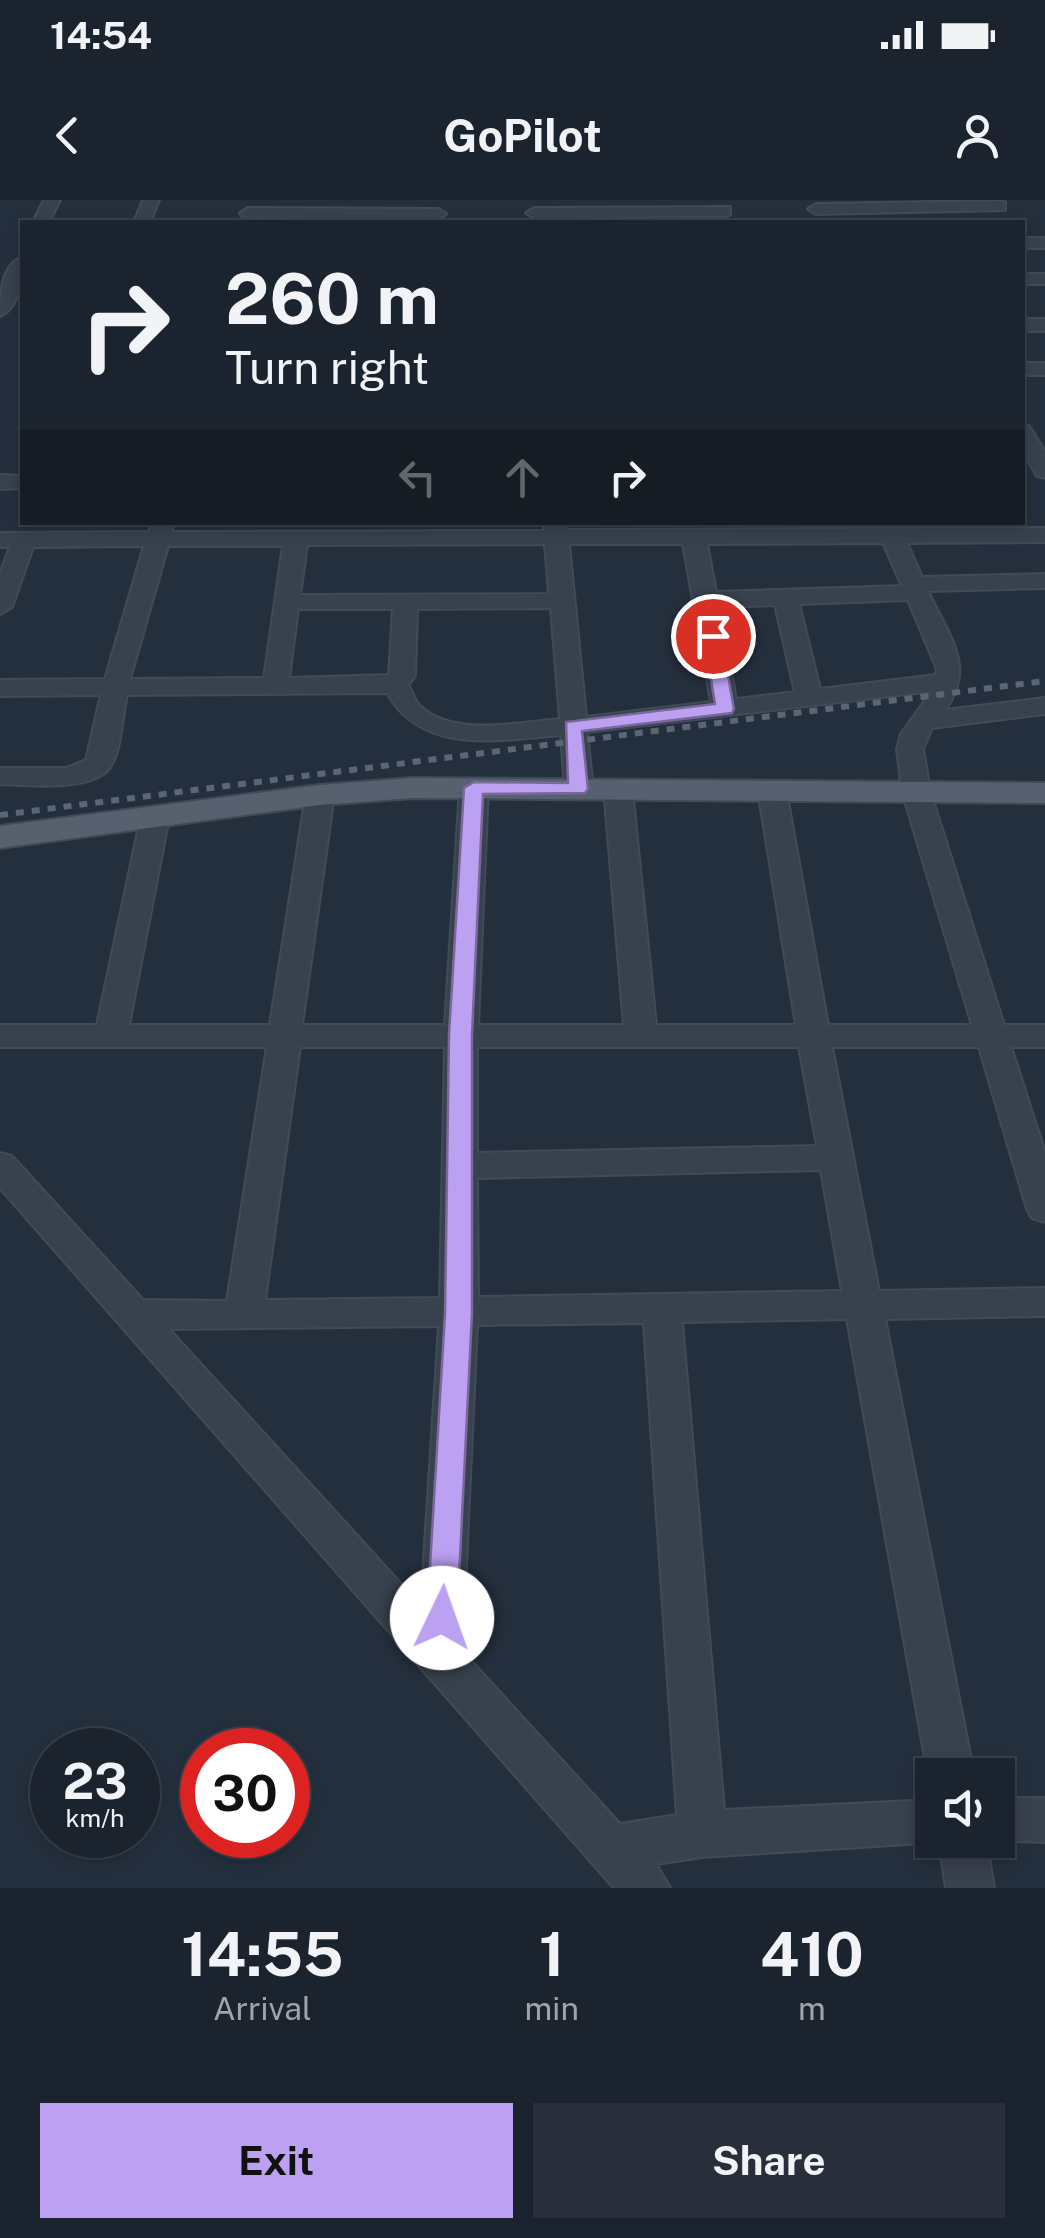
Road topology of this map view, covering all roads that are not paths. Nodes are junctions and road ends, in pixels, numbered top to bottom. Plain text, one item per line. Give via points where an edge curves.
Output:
1 (997, 203) edge
2 (917, 204) edge
3 (344, 206) edge
4 (630, 206) edge
5 (816, 210) edge
6 (723, 211) edge
7 (249, 212) edge
8 (438, 212) edge
9 (534, 212) edge
10 (20, 266) edge
11 (0, 310) edge
12 (1026, 420) edge
13 (1043, 465) edge
14 (422, 530) edge
15 (555, 530) edge
16 (807, 530) edge
17 (940, 530) edge
18 (161, 531) edge
19 (1045, 535) edge
20 (296, 538) junction
21 (694, 538) junction
22 (892, 538) junction
23 (12, 540) edge
24 (1045, 581) edge
25 (914, 589) junction
26 (786, 598) junction
27 (562, 600) junction
28 (706, 600) junction
29 (287, 602) junction
30 (405, 602) junction
31 (0, 607) edge
32 (949, 681) junction
33 (395, 686) junction
34 (0, 688) edge
35 (114, 688) junction
36 (276, 688) junction
37 (809, 698) junction
38 (1045, 706) edge
39 (725, 709) junction
40 (923, 721) junction
41 (573, 726) junction
42 (0, 776) edge
43 (474, 788) junction
44 (578, 789) junction
45 (618, 789) junction
46 (772, 790) junction
47 (916, 791) junction
48 (1045, 794) edge
49 (320, 795) junction
50 (156, 817) junction
51 (0, 838) edge
52 (813, 1034) junction
53 (460, 1035) junction
54 (641, 1035) junction
55 (994, 1035) junction
56 (0, 1036) edge
57 (111, 1036) junction
58 (1045, 1036) edge
59 (284, 1037) junction
60 (838, 1158) junction
61 (0, 1165) edge
62 (459, 1166) junction
63 (1045, 1208) edge
64 (1045, 1302) edge
65 (866, 1304) junction
66 (662, 1308) junction
67 (458, 1313) junction
68 (130, 1314) junction
69 (244, 1316) junction
70 (440, 1657) junction
71 (948, 1758) edge
72 (1015, 1820) edge
73 (1045, 1820) edge
74 (915, 1823) edge
75 (702, 1834) junction
76 (610, 1848) junction
77 (965, 1858) edge
78 (646, 1888) edge
79 (970, 1888) edge

1 - 2 street
2 - 5 street
3 - 7 street
3 - 8 street
4 - 6 street
4 - 9 street
10 - 11 street
12 - 13 street
14 - 15 street
14 - 20 street
15 - 21 street
15 - 27 street
16 - 21 street
16 - 22 street
17 - 19 street
17 - 22 street
18 - 20 street
18 - 23 street
18 - 35 street
20 - 29 street
21 - 28 street
22 - 25 street
23 - 31 street
24 - 25 street
25 - 26 street
25 - 32 street via 950,669
26 - 28 street
26 - 37 street
27 - 30 street
27 - 41 street
28 - 39 street
29 - 30 street
29 - 36 street
30 - 33 street via 402,676
32 - 37 street
32 - 40 street
33 - 36 street
33 - 41 street via 410,711 442,728 481,733
34 - 35 street
35 - 36 street
35 - 42 street via 99,764 91,772
37 - 39 street
38 - 40 street
39 - 41 street
40 - 47 street via 910,749
41 - 44 street
43 - 44 main road
43 - 49 main road
43 - 53 street
44 - 45 main road
45 - 46 main road
45 - 54 street
46 - 47 main road
46 - 52 street
47 - 48 main road
47 - 55 street
49 - 50 main road
49 - 59 street
50 - 51 main road
50 - 57 street
52 - 54 street
52 - 55 street
52 - 60 street
53 - 54 street
53 - 59 street
53 - 62 street
55 - 58 street
55 - 63 street
56 - 57 street
57 - 59 street
59 - 69 street
60 - 62 street
60 - 65 street
61 - 68 street
62 - 67 street
64 - 65 street
65 - 66 street
65 - 71 street
66 - 67 street
66 - 75 street
67 - 69 street
67 - 70 street
68 - 69 street
68 - 70 street
70 - 76 street
72 - 73 street
74 - 75 street
75 - 76 street
76 - 78 street
77 - 79 street

